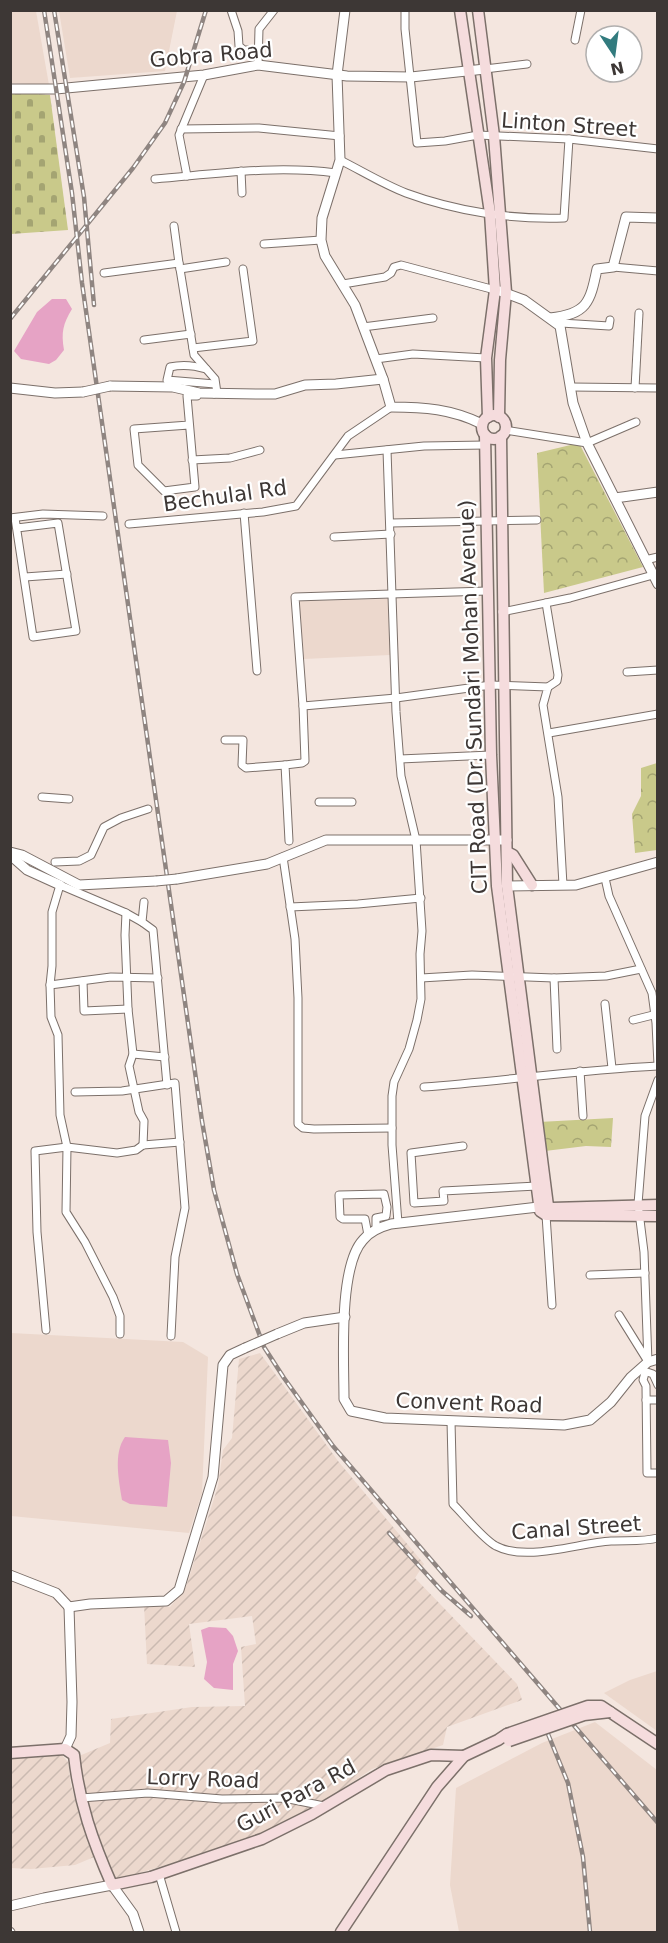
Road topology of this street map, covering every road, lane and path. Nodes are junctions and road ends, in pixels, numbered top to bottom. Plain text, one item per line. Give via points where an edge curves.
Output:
1 (231, 10) edge
2 (274, 10) edge
3 (345, 10) edge
4 (405, 10) edge
5 (460, 10) edge
6 (478, 10) edge
7 (581, 10) edge
8 (576, 40) dead end
9 (258, 50) junction
10 (527, 64) dead end
11 (258, 65) junction
12 (485, 69) junction
13 (469, 71) junction
14 (204, 75) junction
15 (338, 75) junction
16 (411, 77) junction
17 (10, 89) edge
18 (181, 129) junction
19 (478, 135) junction
20 (340, 136) junction
21 (494, 136) junction
22 (569, 139) junction
23 (657, 149) edge
24 (340, 160) junction
25 (241, 171) junction
26 (336, 173) junction
27 (187, 176) junction
28 (155, 179) dead end
29 (242, 193) dead end
30 (496, 214) junction
31 (657, 218) edge
32 (174, 226) dead end
33 (321, 240) junction
34 (264, 244) dead end
35 (226, 261) dead end
36 (180, 266) junction
37 (613, 267) junction
38 (243, 269) dead end
39 (657, 271) edge
40 (104, 273) dead end
41 (343, 284) junction
42 (500, 291) junction
43 (639, 313) dead end
44 (433, 318) dead end
45 (550, 318) junction
46 (610, 320) dead end
47 (363, 327) junction
48 (560, 327) junction
49 (191, 333) junction
50 (144, 340) dead end
51 (193, 348) junction
52 (486, 358) junction
53 (376, 359) junction
54 (206, 369) junction
55 (383, 379) junction
56 (571, 387) junction
57 (10, 388) edge
58 (216, 388) junction
59 (635, 388) junction
60 (657, 388) edge
61 (391, 407) junction
62 (490, 419) junction
63 (636, 422) dead end
64 (189, 424) junction
65 (503, 433) junction
66 (486, 440) junction
67 (587, 443) junction
68 (260, 450) dead end
69 (387, 450) junction
70 (334, 455) junction
71 (192, 460) junction
72 (657, 492) edge
73 (615, 498) junction
74 (244, 513) junction
75 (103, 516) dead end
76 (13, 518) edge
77 (487, 520) junction
78 (501, 520) junction
79 (537, 520) dead end
80 (391, 523) junction
81 (129, 524) dead end
82 (17, 528) junction
83 (391, 534) junction
84 (334, 537) dead end
85 (657, 557) edge
86 (645, 560) junction
87 (67, 574) junction
88 (25, 577) junction
89 (655, 579) edge
90 (487, 591) junction
91 (392, 594) junction
92 (546, 603) junction
93 (502, 612) junction
94 (657, 670) edge
95 (256, 671) dead end
96 (627, 672) dead end
97 (491, 685) junction
98 (505, 685) junction
99 (548, 687) junction
100 (396, 698) junction
101 (303, 706) junction
102 (657, 714) edge
103 (549, 733) junction
104 (225, 740) dead end
105 (491, 755) junction
106 (400, 759) junction
107 (285, 765) junction
108 (42, 797) dead end
109 (69, 799) dead end
110 (319, 801) dead end
111 (352, 802) dead end
112 (148, 809) dead end
113 (416, 840) junction
114 (501, 840) junction
115 (288, 841) dead end
116 (507, 852) junction
117 (10, 853) edge
118 (283, 857) junction
119 (55, 862) dead end
120 (657, 862) edge
121 (605, 878) junction
122 (60, 885) junction
123 (532, 885) junction
124 (563, 885) junction
125 (507, 886) junction
126 (421, 898) junction
127 (144, 902) dead end
128 (290, 907) junction
129 (126, 913) junction
130 (141, 922) junction
131 (641, 969) junction
132 (514, 975) junction
133 (127, 978) junction
134 (158, 978) junction
135 (421, 978) junction
136 (554, 978) junction
137 (83, 981) junction
138 (50, 985) junction
139 (605, 1004) dead end
140 (128, 1010) junction
141 (656, 1014) edge
142 (633, 1020) dead end
143 (557, 1049) dead end
144 (133, 1054) junction
145 (165, 1057) junction
146 (657, 1066) edge
147 (612, 1068) junction
148 (580, 1071) junction
149 (527, 1078) junction
150 (657, 1080) edge
151 (171, 1084) junction
152 (424, 1087) dead end
153 (133, 1090) junction
154 (75, 1092) dead end
155 (583, 1116) dead end
156 (392, 1128) junction
157 (180, 1142) junction
158 (143, 1145) junction
159 (463, 1146) dead end
160 (67, 1147) junction
161 (537, 1186) junction
162 (657, 1205) edge
163 (545, 1209) junction
164 (638, 1209) junction
165 (657, 1216) edge
166 (375, 1218) junction
167 (365, 1219) junction
168 (398, 1223) junction
169 (372, 1232) junction
170 (645, 1273) junction
171 (590, 1275) dead end
172 (552, 1305) dead end
173 (619, 1315) dead end
174 (345, 1317) junction
175 (46, 1330) dead end
176 (120, 1334) dead end
177 (171, 1336) dead end
178 (648, 1365) edge
179 (657, 1385) edge
180 (646, 1400) junction
181 (657, 1400) edge
182 (450, 1421) junction
183 (657, 1473) edge
184 (657, 1538) edge
185 (10, 1575) edge
186 (69, 1607) junction
187 (656, 1743) edge
188 (64, 1749) junction
189 (10, 1753) edge
190 (464, 1755) junction
191 (81, 1798) junction
192 (324, 1806) junction
193 (159, 1874) junction
194 (112, 1885) junction
195 (10, 1906) edge
196 (139, 1932) edge
197 (176, 1932) edge
198 (342, 1932) edge

1 - 9 street via 239,45 244,50
2 - 9 street via 259,29
3 - 15 street
4 - 16 street
5 - 13 main road
6 - 12 main road
7 - 8 street
9 - 11 street
10 - 12 street
11 - 14 street, Gobra Road
11 - 15 street, Gobra Road
12 - 13 street, Gobra Road
12 - 21 main road
13 - 16 street, Gobra Road
13 - 19 main road
14 - 17 street, Gobra Road via 56,89
14 - 18 street
15 - 16 street, Gobra Road
15 - 20 street
16 - 19 street via 417,143
18 - 20 street via 259,128
18 - 27 street
19 - 21 street, Linton Street
19 - 30 main road
20 - 24 street
21 - 22 street, Linton Street
21 - 30 main road
22 - 23 street, Linton Street
22 - 30 street via 564,218
24 - 26 street
24 - 30 street via 404,193 459,210
25 - 26 street via 304,169
25 - 27 street
25 - 29 street
26 - 33 street via 322,218
27 - 28 street
30 - 42 main road
31 - 37 street via 626,217
32 - 36 street
33 - 34 street
33 - 41 street via 325,256
35 - 36 street
36 - 40 street
36 - 49 street
37 - 39 street
37 - 45 street via 597,269 591,297 580,310
38 - 51 street via 253,340
41 - 42 street via 385,277 401,265
41 - 47 street
42 - 45 street via 524,300
42 - 52 main road
42 - 62 main road via 500,360
43 - 59 street
44 - 47 street
45 - 48 street
46 - 48 street via 609,326 561,323
47 - 53 street
48 - 56 street
49 - 50 street
49 - 51 street
51 - 54 street
52 - 53 street via 413,354
52 - 62 main road
53 - 55 street
54 - 58 street via 215,379
54 - 58 street via 173,366 167,380
55 - 58 street via 305,385 275,394
55 - 61 street
56 - 59 street
56 - 67 street
57 - 58 street, bridge via 55,393 110,386 162,386 199,393
58 - 64 street via 205,396 187,395
59 - 60 street
61 - 62 street via 427,407
61 - 70 street, Bechulal Rd via 348,436
62 - 65 main road via 504,422
62 - 66 main road, CIT Road (Dr. Sundari Mohan Avenue) via 483,432
63 - 67 street
64 - 71 street
64 - 71 street via 134,429 138,465 164,491 195,487
65 - 66 main road
65 - 67 street
65 - 78 main road, CIT Road (Dr. Sundari Mohan Avenue)
66 - 69 street
66 - 77 main road, CIT Road (Dr. Sundari Mohan Avenue)
67 - 73 street
68 - 71 street via 230,458
69 - 70 street
69 - 80 street
70 - 74 street, Bechulal Rd via 296,506
72 - 73 street
73 - 86 street
74 - 81 street, Bechulal Rd
74 - 95 street
75 - 76 street via 43,514
76 - 82 street
77 - 78 street
77 - 80 street
77 - 90 main road, CIT Road (Dr. Sundari Mohan Avenue)
78 - 79 street
78 - 93 main road, CIT Road (Dr. Sundari Mohan Avenue)
80 - 83 street
82 - 87 street via 58,523
82 - 88 street
83 - 84 street
83 - 91 street
85 - 86 street
86 - 89 street
87 - 88 street
87 - 88 street via 76,631 33,637
89 - 92 street
90 - 91 street
90 - 97 main road, CIT Road (Dr. Sundari Mohan Avenue)
91 - 100 street
91 - 101 street via 295,597
92 - 93 street
92 - 99 street via 558,675 557,681
93 - 98 main road, CIT Road (Dr. Sundari Mohan Avenue)
94 - 96 street
97 - 98 street
97 - 100 street
97 - 105 main road, CIT Road (Dr. Sundari Mohan Avenue)
98 - 99 street
98 - 114 main road, CIT Road (Dr. Sundari Mohan Avenue)
99 - 103 street via 543,705
100 - 101 street
100 - 106 street
101 - 107 street via 305,760
102 - 103 street
103 - 124 street via 558,797
104 - 107 street via 243,740 243,767
105 - 106 street
105 - 114 main road, CIT Road (Dr. Sundari Mohan Avenue)
106 - 113 street
107 - 115 street
108 - 109 street
110 - 111 street
112 - 119 street via 104,827 91,855 79,861
113 - 114 street
113 - 118 street via 326,840
113 - 126 street
114 - 116 main road, CIT Road (Dr. Sundari Mohan Avenue)
114 - 132 main road, CIT Road (Dr. Sundari Mohan Avenue) via 497,886
116 - 123 main road
116 - 125 main road, CIT Road (Dr. Sundari Mohan Avenue)
117 - 118 street, bridge via 22,855 79,885 98,886 241,869
117 - 122 street via 27,870
118 - 128 street
120 - 121 street
121 - 124 street
121 - 131 street
122 - 129 street
122 - 138 street via 52,912
123 - 124 street
123 - 125 street
125 - 132 main road, CIT Road (Dr. Sundari Mohan Avenue)
126 - 128 street
126 - 135 street
127 - 130 street
128 - 156 street via 298,998 298,1124 314,1129
129 - 130 street
129 - 133 street
130 - 134 street via 153,930
131 - 136 street via 606,976
131 - 141 street
132 - 135 street
132 - 136 street
132 - 149 main road, CIT Road (Dr. Sundari Mohan Avenue)
133 - 134 street
133 - 137 street
133 - 140 street
134 - 145 street
135 - 156 street via 417,1020 394,1082
136 - 143 street
137 - 138 street
137 - 140 street via 84,1011
138 - 160 street via 51,1017 58,1035 60,1115
139 - 147 street
140 - 144 street
141 - 142 street
141 - 146 street
144 - 145 street
144 - 153 street via 129,1066
145 - 151 street
146 - 147 street
147 - 148 street
148 - 149 street
148 - 155 street
149 - 152 street
149 - 161 main road, CIT Road (Dr. Sundari Mohan Avenue)
149 - 163 main road, CIT Road (Dr. Sundari Mohan Avenue)
150 - 164 street via 645,1116
151 - 153 street
151 - 157 street
153 - 154 street
153 - 158 street via 144,1121
156 - 168 street
157 - 158 street
157 - 177 street via 185,1208 175,1257
158 - 160 street via 117,1153
159 - 161 street via 411,1153 414,1203 444,1201 443,1191
160 - 175 street via 35,1151
160 - 176 street via 66,1212 113,1297 120,1316
161 - 163 main road, CIT Road (Dr. Sundari Mohan Avenue)
162 - 164 main road
163 - 164 main road
163 - 168 street
163 - 172 street
164 - 165 main road
164 - 170 street
166 - 167 street
166 - 167 street via 386,1216 384,1194 339,1195 342,1219
166 - 169 street
167 - 169 street
168 - 169 street
169 - 174 street via 361,1241 355,1254 346,1286
170 - 171 street
170 - 178 street
173 - 178 street
174 - 182 street, Convent Road via 344,1399 351,1411 385,1418
174 - 186 street, bridge via 304,1323 230,1355 224,1365 213,1477 179,1590 166,1602
178 - 179 street
178 - 180 street via 643,1380
178 - 182 street, Convent Road via 590,1420 564,1425
180 - 181 street
180 - 183 street via 647,1473
182 - 184 street, Canal Street via 453,1504 493,1545 511,1553
185 - 186 street via 56,1593
186 - 188 street via 71,1736
187 - 190 main road, bridge via 610,1712 584,1715 504,1738
188 - 189 main road
188 - 191 main road via 74,1755
190 - 192 main road, Guri Para Rd via 431,1755 386,1770
190 - 198 main road via 437,1787
191 - 192 street, Lorry Road via 148,1792 222,1799 284,1798
191 - 194 main road via 94,1844
192 - 193 main road, Guri Para Rd via 262,1839
193 - 194 main road, Guri Para Rd
193 - 197 street
194 - 195 street
194 - 196 street via 133,1914

